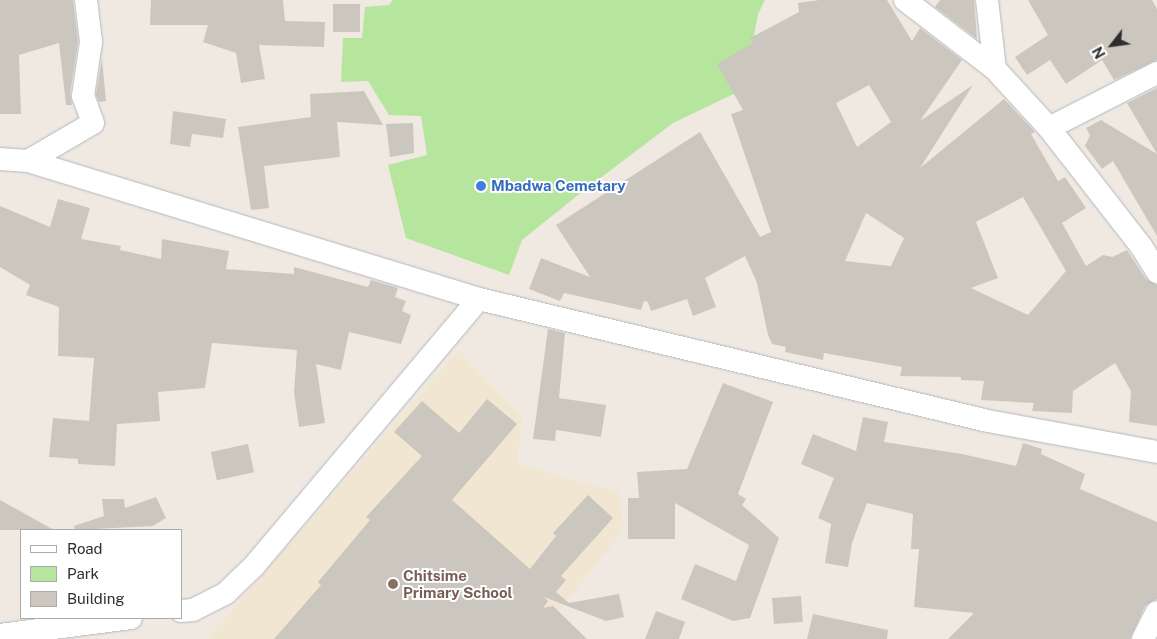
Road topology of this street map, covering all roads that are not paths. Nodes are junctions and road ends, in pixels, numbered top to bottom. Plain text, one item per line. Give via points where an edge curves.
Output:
1 (86, 0) edge
2 (905, 0) edge
3 (986, 0) edge
4 (995, 69) junction
5 (1157, 73) edge
6 (1049, 128) junction
7 (0, 159) edge
8 (28, 161) junction
9 (1157, 272) edge
10 (479, 299) junction
11 (1157, 452) edge
12 (182, 611) edge
13 (1157, 612) edge
14 (123, 619) edge
15 (0, 635) edge
16 (1143, 639) edge

1 - 8 street via 91,42 82,96 93,123
2 - 4 street
3 - 4 street
4 - 6 street
5 - 6 street
6 - 9 street via 1141,246
7 - 8 street
8 - 10 street
10 - 11 street via 988,421
10 - 12 street via 254,566 226,593 194,610
13 - 16 street
14 - 15 street

